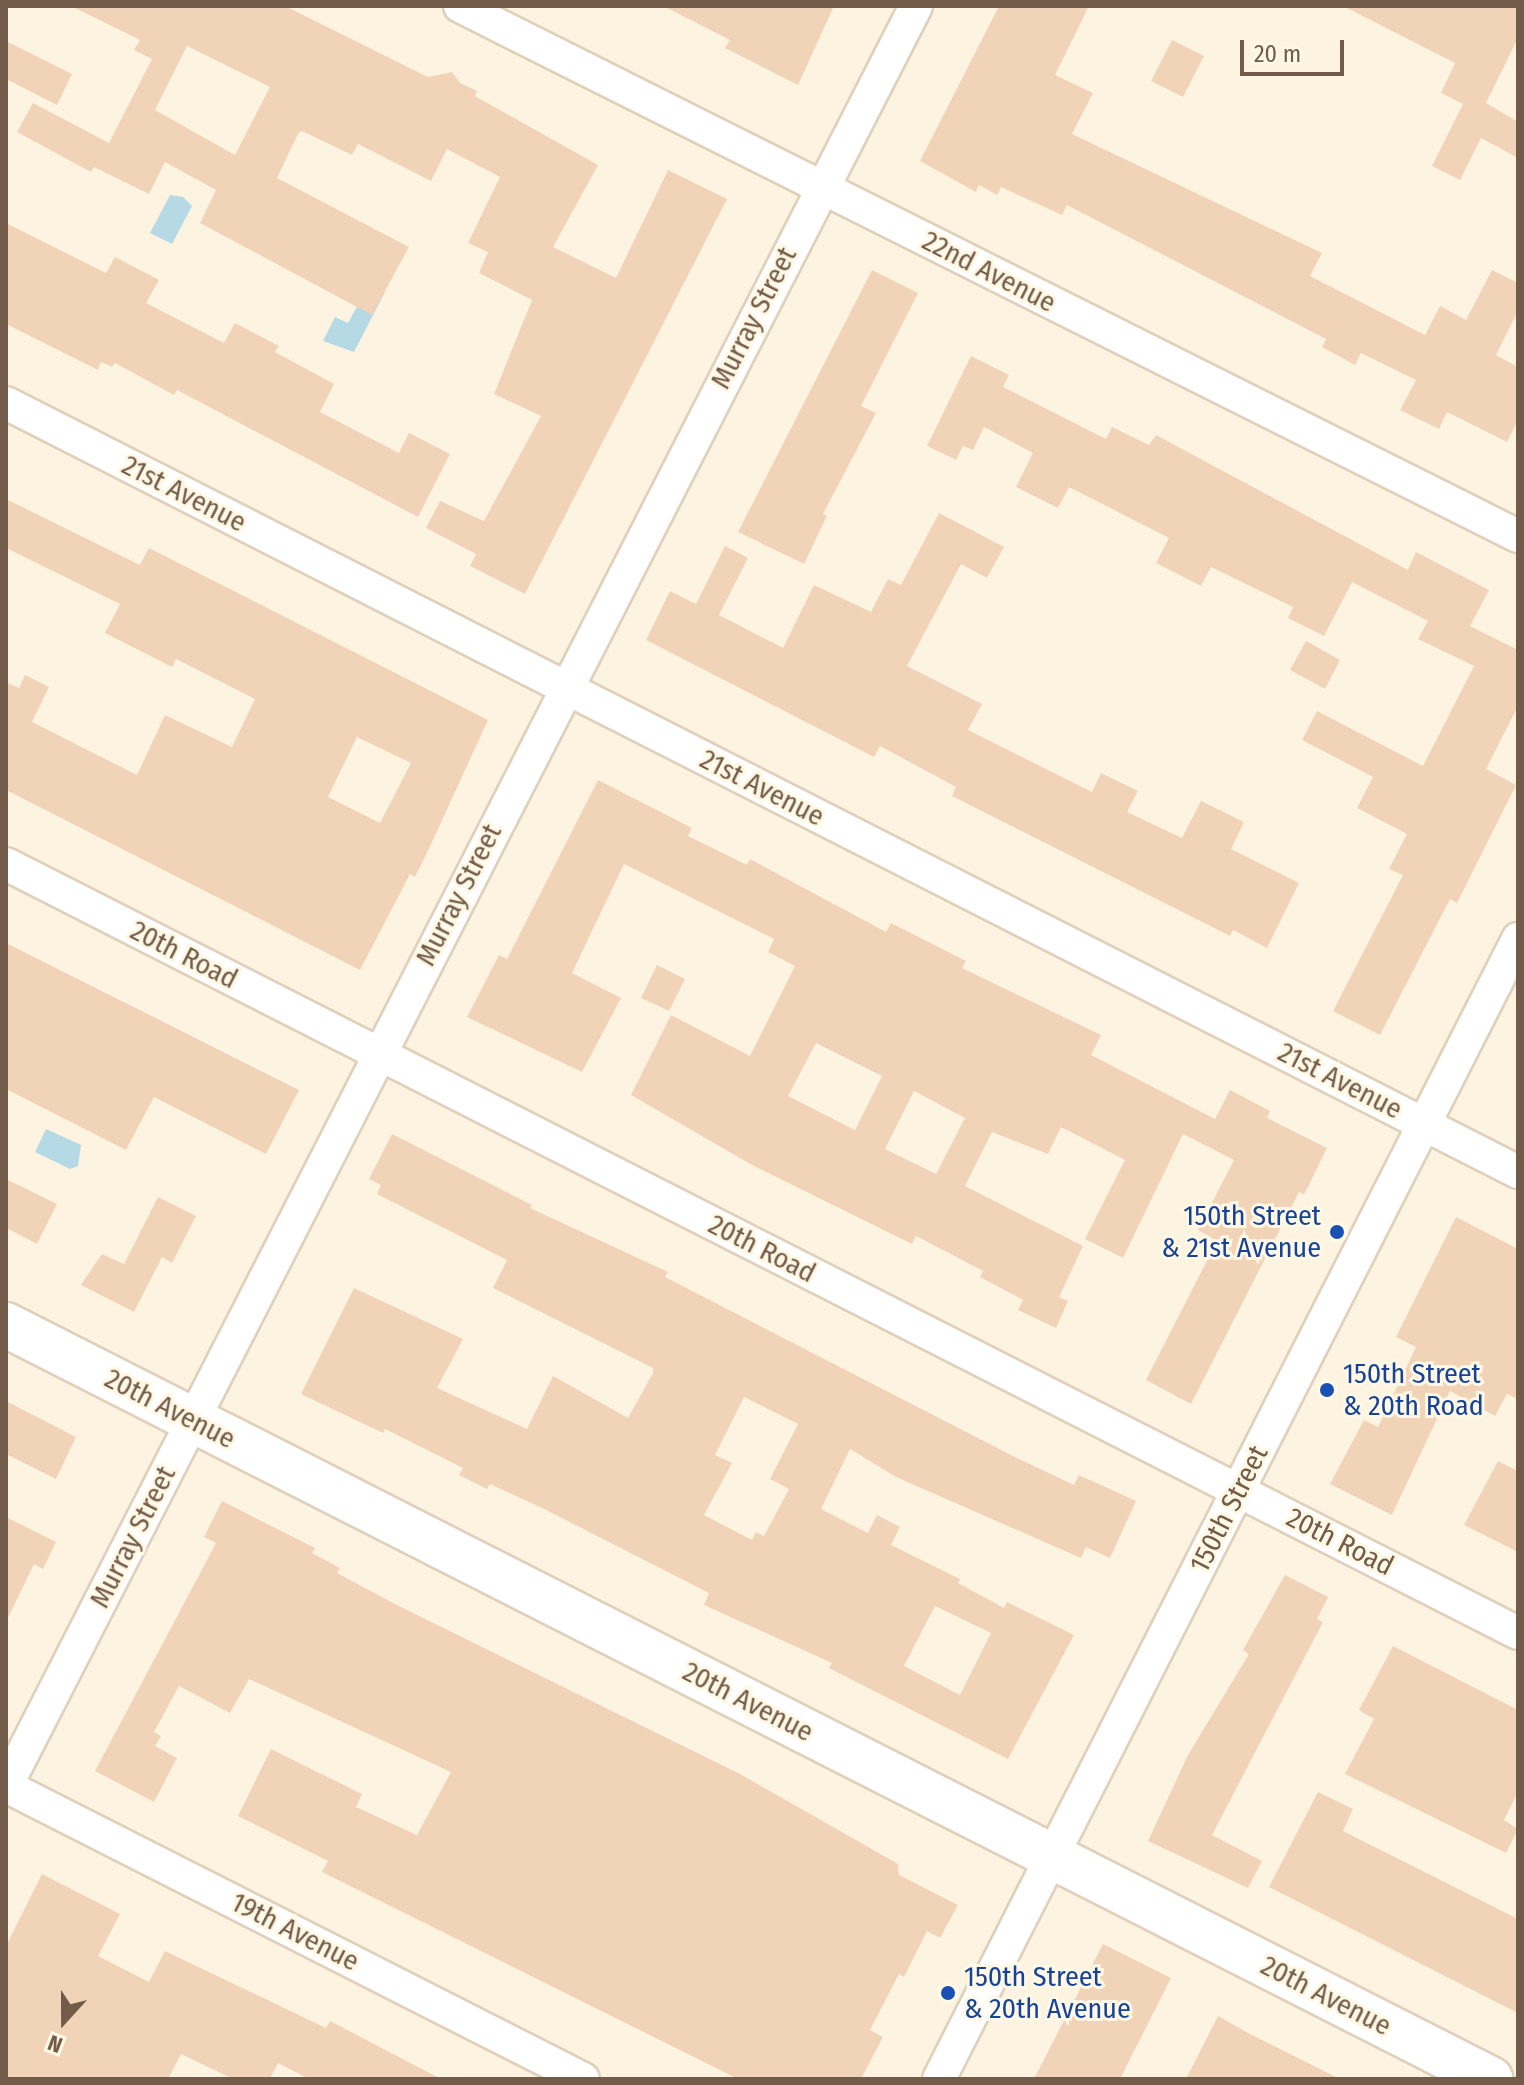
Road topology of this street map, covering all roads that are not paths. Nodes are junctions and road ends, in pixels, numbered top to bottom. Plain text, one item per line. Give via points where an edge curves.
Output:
1 (460, 6) edge
2 (916, 6) edge
3 (822, 188) junction
4 (6, 403) edge
5 (1518, 536) edge
6 (565, 688) junction
7 (6, 864) edge
8 (1518, 939) edge
9 (378, 1053) junction
10 (1424, 1124) junction
11 (1518, 1172) edge
12 (6, 1325) edge
13 (193, 1420) junction
14 (1238, 1491) junction
15 (1518, 1633) edge
16 (6, 1786) edge
17 (1052, 1857) junction
18 (583, 2079) edge
19 (939, 2079) edge
20 (1490, 2079) edge

1 - 3 street, 22nd Avenue
2 - 3 street, Murray Street
3 - 5 street, 22nd Avenue
3 - 6 street, Murray Street
4 - 6 street, 21st Avenue
6 - 9 street, Murray Street
6 - 10 street, 21st Avenue
7 - 9 street, 20th Road
8 - 10 street, 150th Street
9 - 13 street, Murray Street
9 - 14 street, 20th Road
10 - 11 street, 21st Avenue
10 - 14 street, 150th Street
12 - 13 street, 20th Avenue
13 - 16 street, Murray Street
13 - 17 street, 20th Avenue
14 - 15 street, 20th Road
14 - 17 street, 150th Street
16 - 18 street, 19th Avenue
17 - 19 street, 150th Street
17 - 20 street, 20th Avenue

